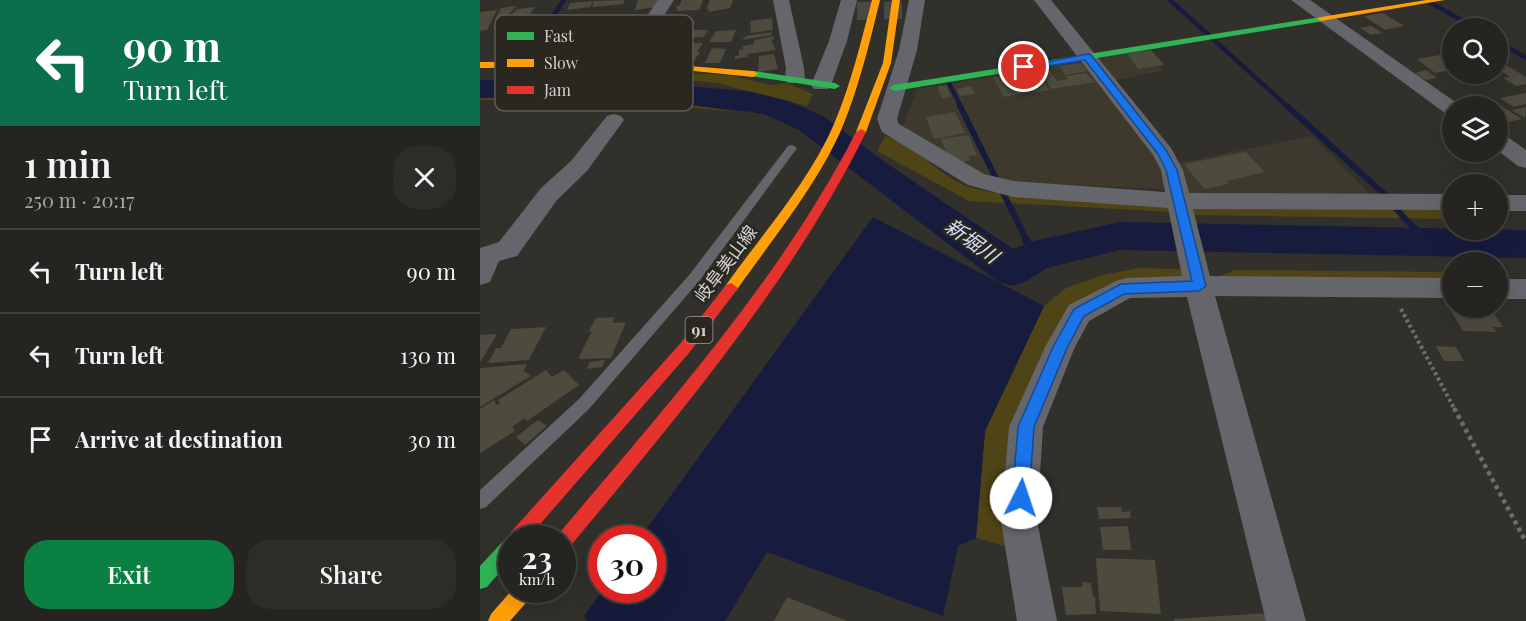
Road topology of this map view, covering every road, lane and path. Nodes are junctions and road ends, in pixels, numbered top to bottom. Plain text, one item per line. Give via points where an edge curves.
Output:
1 (666, 0) edge
2 (781, 0) edge
3 (876, 0) edge
4 (1042, 0) edge
5 (1299, 0) edge
6 (1441, 0) edge
7 (909, 5) edge
8 (851, 7) edge
9 (656, 15) edge
10 (1326, 20) junction
11 (1088, 57) junction
12 (480, 65) edge
13 (495, 65) edge
14 (693, 70) edge
15 (795, 79) junction
16 (828, 85) joint
17 (896, 88) junction
18 (1442, 102) edge
19 (614, 120) dead end
20 (792, 148) dead end
21 (1508, 148) edge
22 (1526, 161) edge
23 (1442, 202) edge
24 (1508, 203) edge
25 (1180, 204) junction
26 (1526, 204) edge
27 (480, 275) edge
28 (1198, 281) junction
29 (1389, 287) junction
30 (1442, 288) edge
31 (1508, 289) edge
32 (1526, 289) edge
33 (480, 501) edge
34 (528, 525) edge
35 (576, 526) edge
36 (1526, 542) edge
37 (498, 560) edge
38 (480, 580) edge
39 (513, 603) edge
40 (498, 621) edge
41 (1037, 621) edge
42 (1286, 621) edge

1 - 9 street
2 - 15 street
3 - 34 main road, 岐阜美山線 / 91 via 839,124 822,158 744,272 684,349
4 - 11 street
5 - 10 street
6 - 10 main road
7 - 17 street
7 - 35 main road, 91 via 861,131 836,180 765,288 700,376
8 - 16 street
10 - 11 main road
10 - 18 street
11 - 17 main road
11 - 25 street via 1162,153 1172,170
12 - 13 main road
14 - 15 main road
15 - 16 main road
17 - 25 street via 887,119 890,127 976,180 1012,189
19 - 27 street via 579,166 549,194 508,249 489,255
20 - 33 lane via 695,277 599,387
21 - 22 street
23 - 25 street via 1324,199
24 - 26 street
25 - 28 street
28 - 29 street
28 - 41 street via 1121,289 1079,313 1060,347 1026,427 1019,521
28 - 42 street
29 - 30 street
29 - 36 path
31 - 32 street
37 - 38 main road
39 - 40 main road

